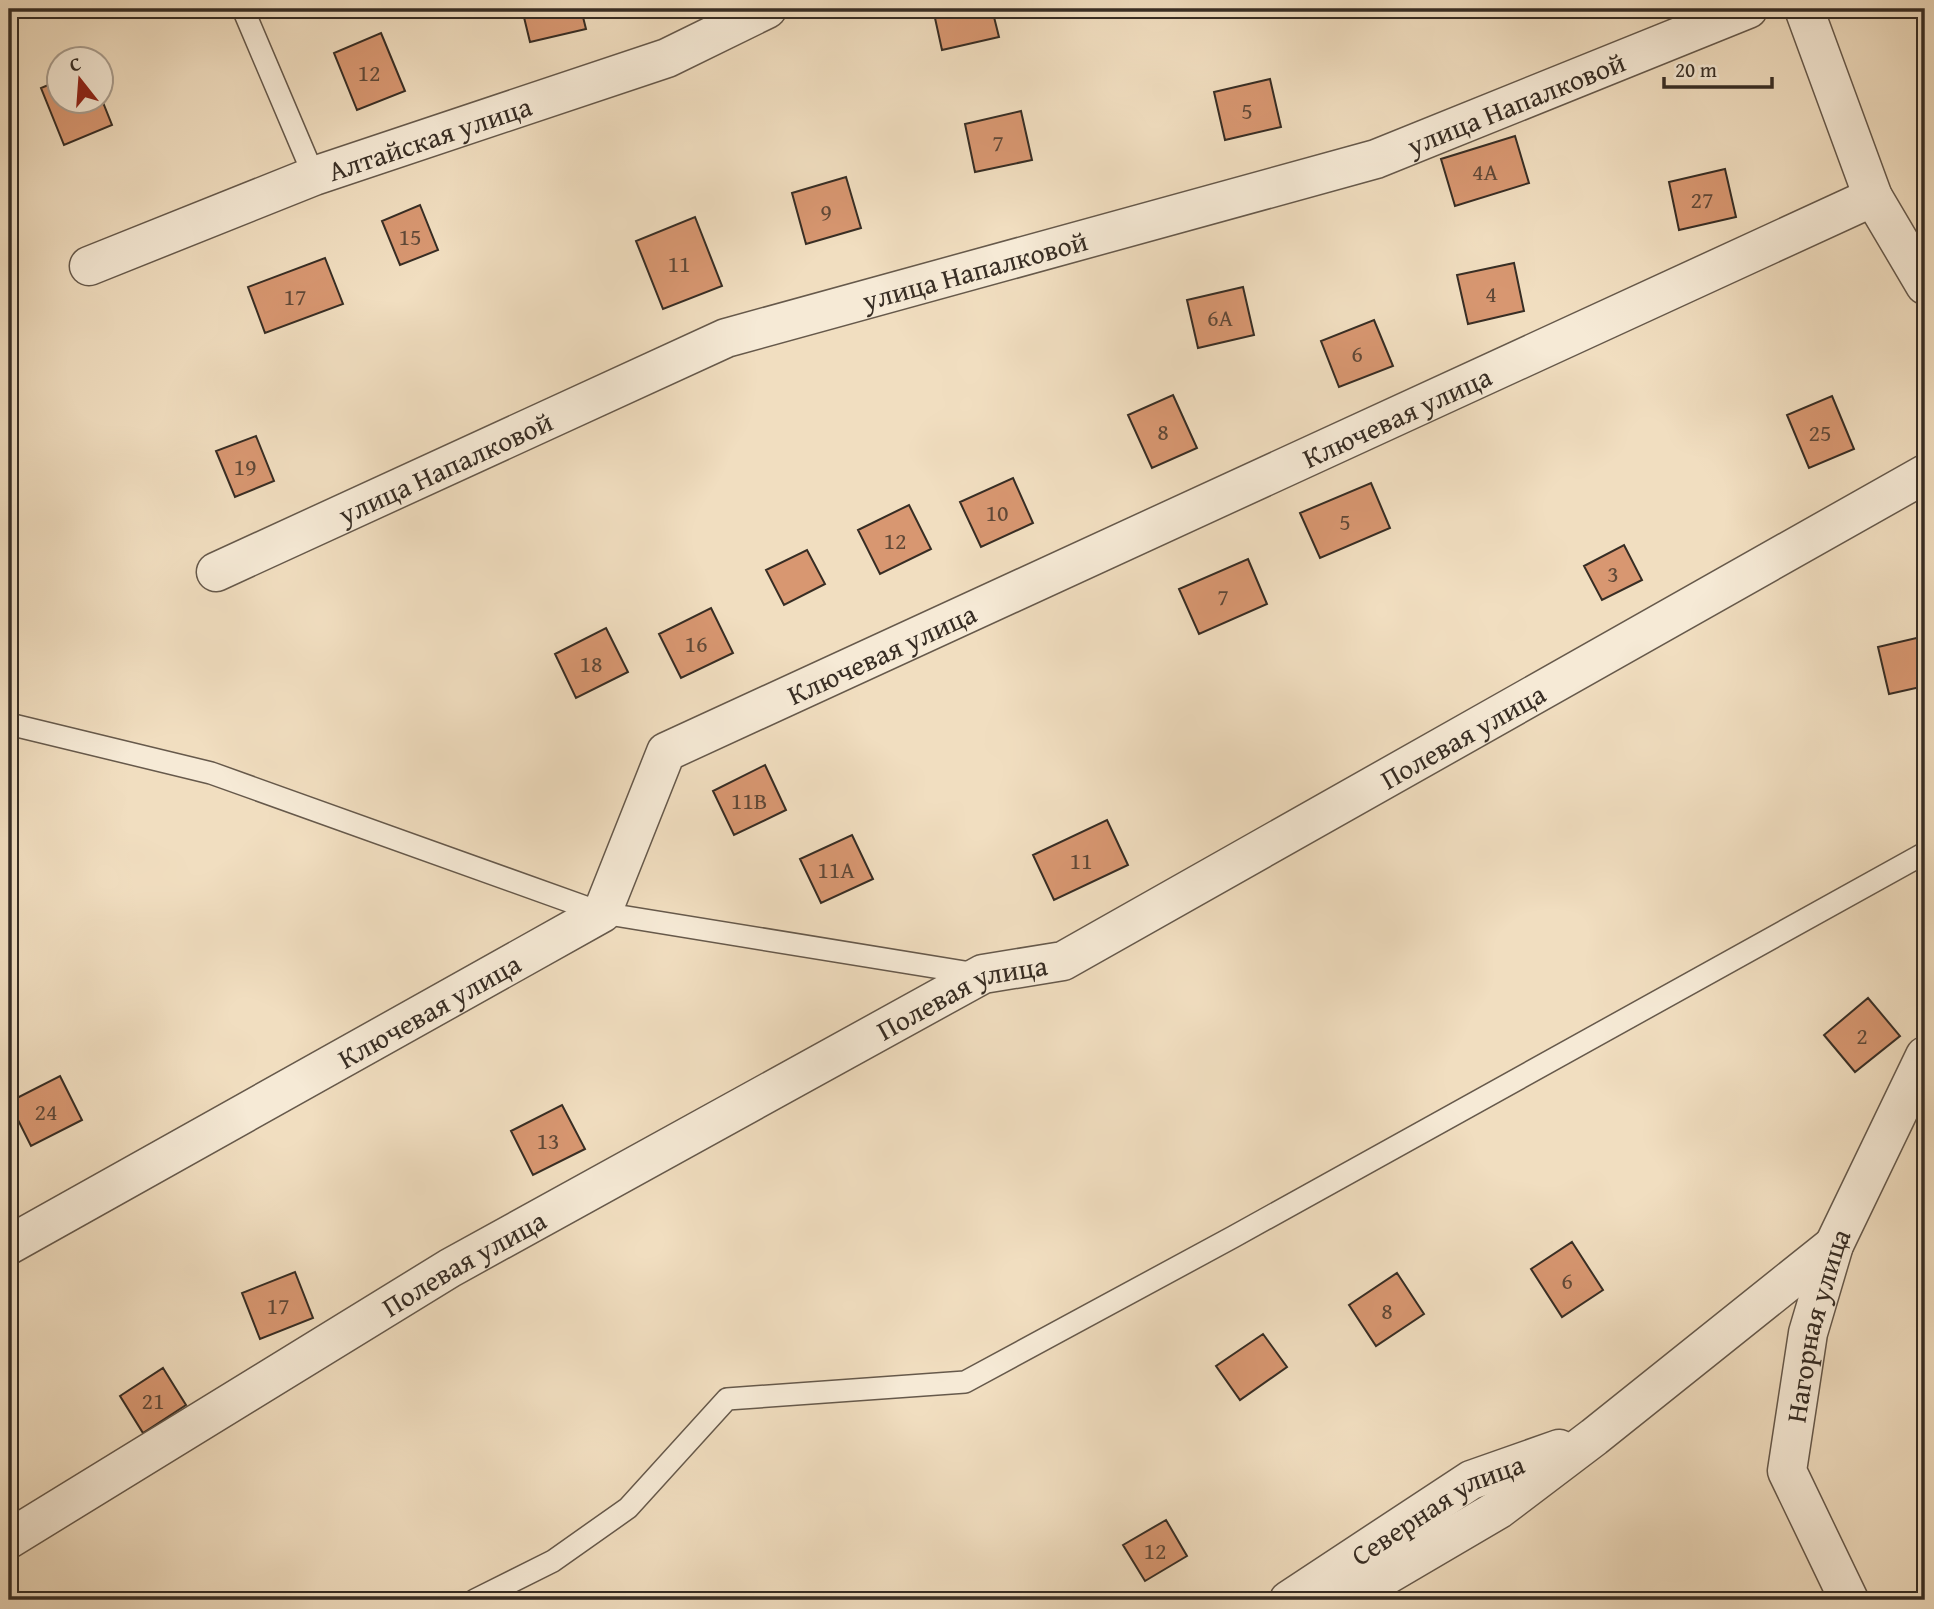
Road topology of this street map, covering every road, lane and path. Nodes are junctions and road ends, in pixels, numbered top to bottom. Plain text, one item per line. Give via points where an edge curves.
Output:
1 (243, 9) edge
2 (768, 9) edge
3 (1748, 9) edge
4 (1804, 9) edge
5 (314, 176) junction
6 (1873, 197) junction
7 (89, 266) dead end
8 (1925, 285) edge
9 (1925, 474) edge
10 (216, 572) dead end
11 (9, 723) edge
12 (1925, 853) edge
13 (603, 913) junction
14 (983, 975) junction
15 (1925, 1056) edge
16 (9, 1245) edge
17 (1834, 1245) junction
18 (1594, 1437) junction
19 (9, 1539) edge
20 (475, 1600) edge
21 (1289, 1600) edge
22 (1352, 1600) edge
23 (1849, 1600) edge

1 - 5 lane
2 - 5 street, Алтайская улица via 667,58
3 - 10 street, улица Напалковой via 1376,159 726,338
4 - 6 street
5 - 7 street, Алтайская улица
6 - 8 street
6 - 13 street, Ключевая улица via 666,752
9 - 14 street, Полевая улица via 1063,961
11 - 13 lane via 211,773
12 - 20 lane via 965,1382 727,1399 628,1508 553,1561
13 - 14 lane
13 - 16 street, Ключевая улица
14 - 19 street, Полевая улица via 450,1268
15 - 17 street, Нагорная улица
17 - 18 street
17 - 23 street, Нагорная улица via 1808,1333 1787,1471
18 - 21 street, Северная улица via 1471,1480
18 - 22 street via 1499,1508 1361,1590

